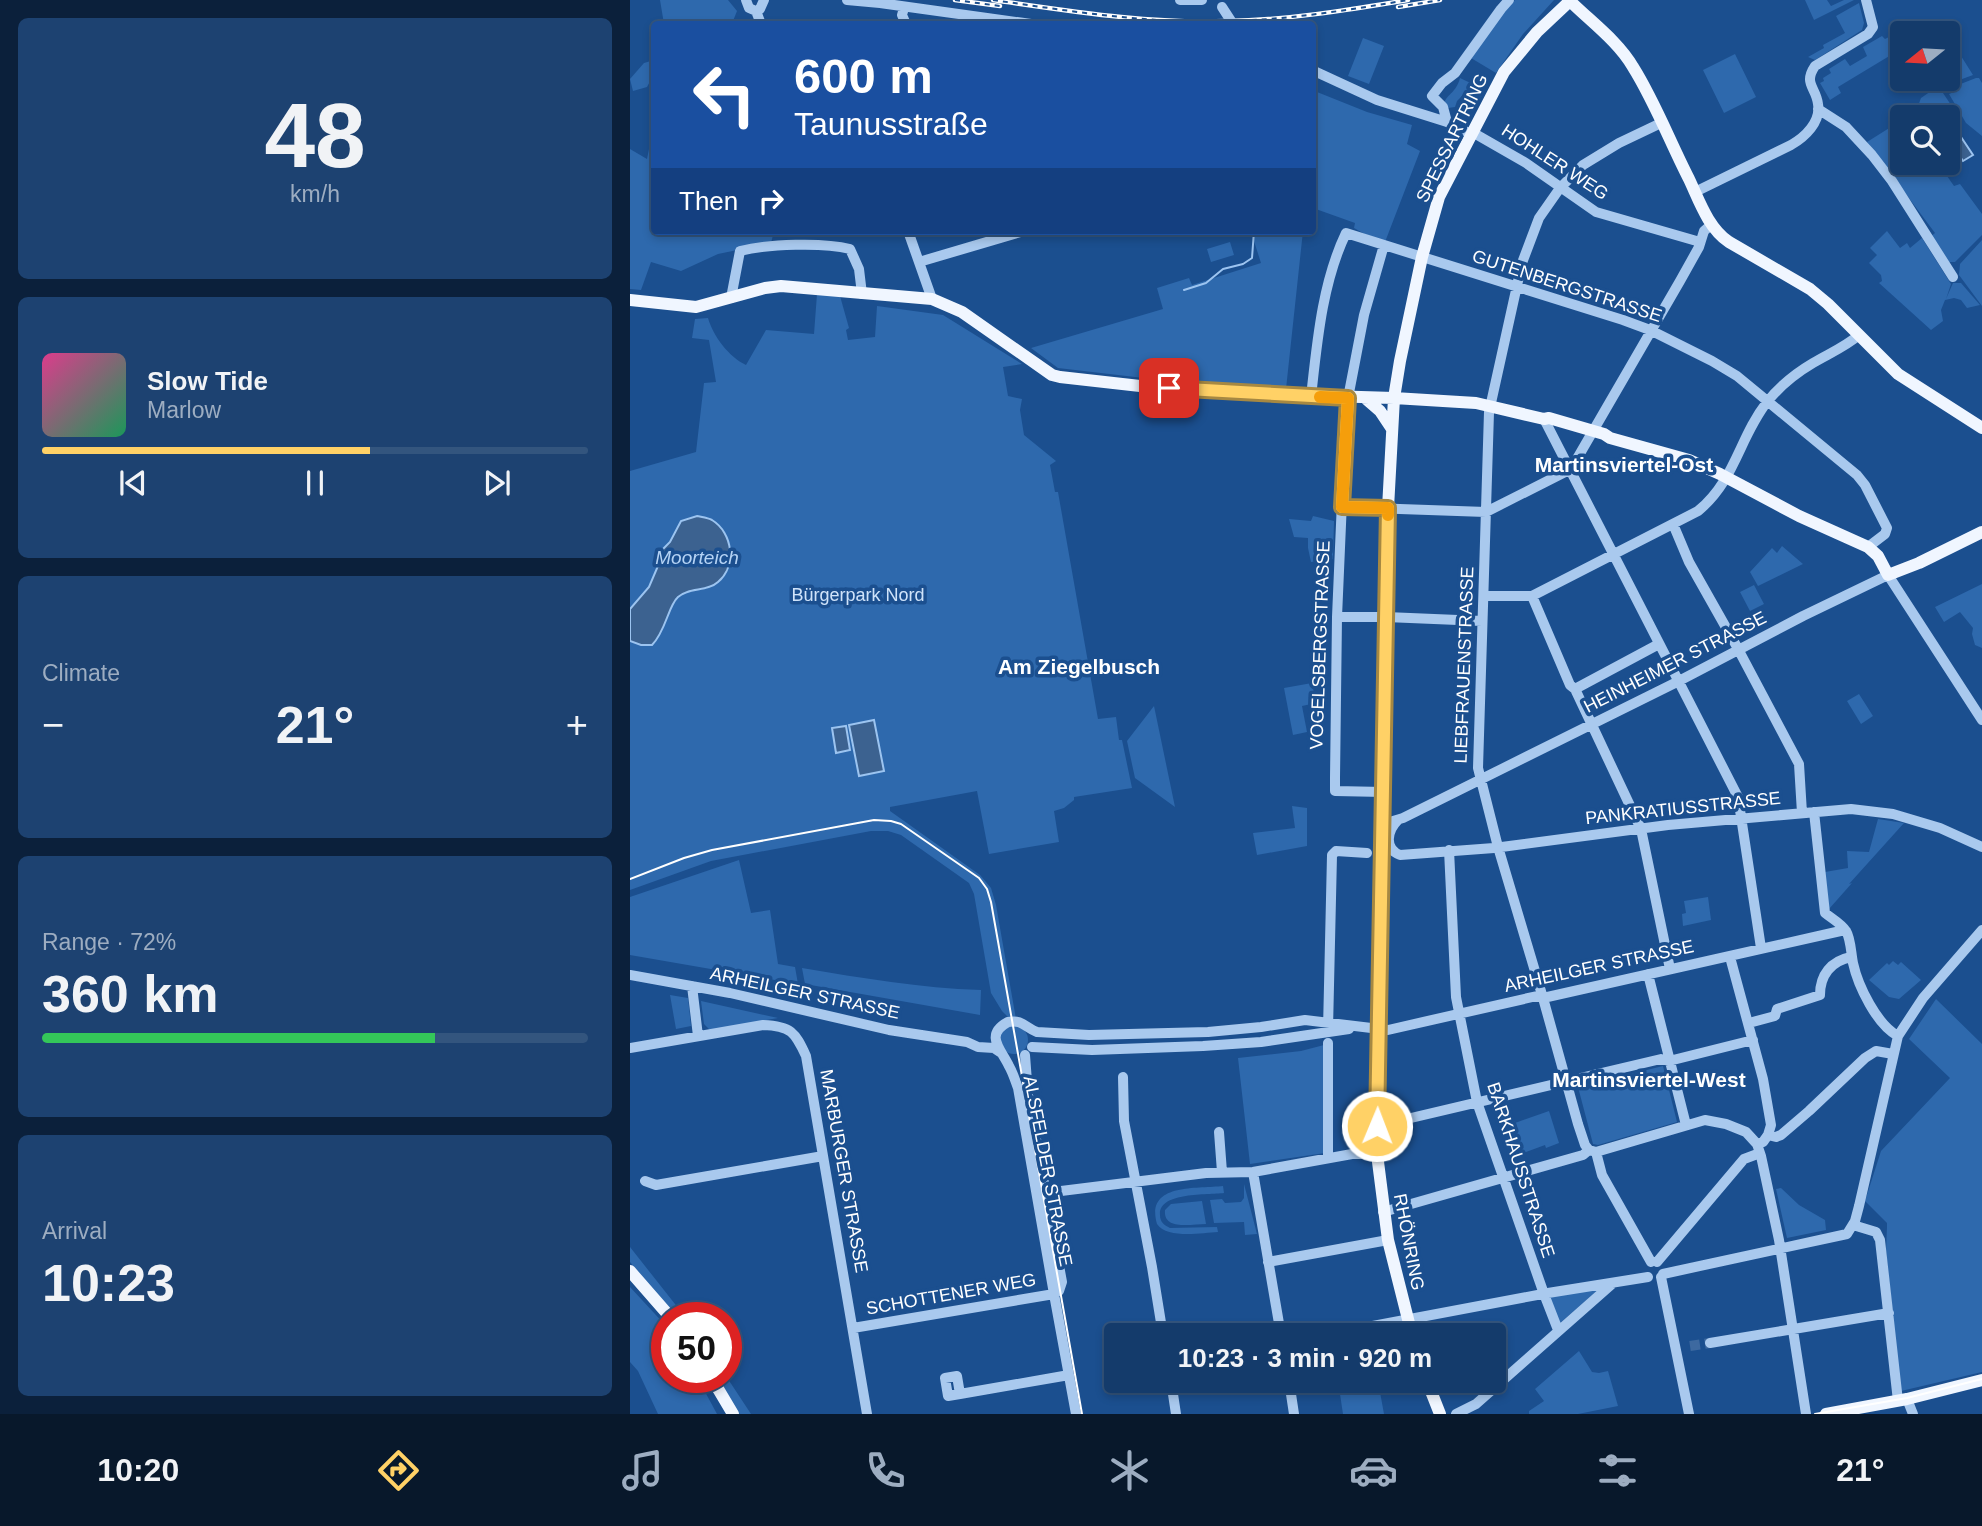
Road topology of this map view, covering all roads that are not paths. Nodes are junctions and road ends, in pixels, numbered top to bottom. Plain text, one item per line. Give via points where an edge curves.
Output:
1 (746, 0) edge
2 (764, 0) edge
3 (847, 0) edge
4 (1180, 0) edge
5 (1202, 0) edge
6 (1509, 0) edge
7 (1570, 0) edge
8 (1866, 0) edge
9 (1220, 4) edge
10 (904, 8) junction
11 (756, 11) junction
12 (760, 21) edge
13 (904, 21) edge
14 (1007, 21) edge
15 (1231, 21) edge
16 (1316, 72) edge
17 (1818, 109) junction
18 (1447, 122) junction
19 (1661, 123) junction
20 (1472, 133) junction
21 (1560, 188) junction
22 (1695, 192) junction
23 (1712, 224) junction
24 (909, 235) edge
25 (1010, 235) edge
26 (1700, 242) junction
27 (1384, 245) junction
28 (1422, 257) junction
29 (919, 262) junction
30 (1953, 277) dead end
31 (1516, 287) junction
32 (862, 294) junction
33 (731, 298) junction
34 (932, 299) junction
35 (630, 300) edge
36 (1650, 330) junction
37 (1859, 335) junction
38 (1311, 397) junction
39 (1348, 398) junction
40 (1365, 398) junction
41 (1394, 398) junction
42 (1768, 402) junction
43 (1490, 405) junction
44 (1544, 419) junction
45 (1980, 422) edge
46 (1393, 429) junction
47 (1592, 433) junction
48 (1570, 469) junction
49 (1727, 478) junction
50 (1342, 507) junction
51 (1388, 508) junction
52 (1486, 512) junction
53 (1673, 524) junction
54 (1982, 532) edge
55 (1868, 547) junction
56 (1613, 554) junction
57 (1888, 575) junction
58 (1484, 596) junction
59 (1532, 596) junction
60 (1337, 617) junction
61 (1386, 617) junction
62 (1482, 621) junction
63 (1659, 644) junction
64 (1739, 650) junction
65 (1676, 678) junction
66 (1575, 689) junction
67 (1982, 720) edge
68 (1592, 724) junction
69 (1480, 779) junction
70 (1384, 792) junction
71 (1814, 812) junction
72 (1802, 813) junction
73 (1740, 818) junction
74 (1398, 820) junction
75 (1384, 824) junction
76 (1641, 829) junction
77 (1388, 843) junction
78 (1498, 847) junction
79 (1982, 847) edge
80 (1449, 850) junction
81 (1367, 853) dead end
82 (1382, 896) junction
83 (1845, 930) junction
84 (1982, 930) edge
85 (1761, 948) junction
86 (1730, 957) junction
87 (1851, 957) junction
88 (1670, 969) junction
89 (1648, 974) junction
90 (630, 975) edge
91 (691, 986) junction
92 (1544, 998) junction
93 (1459, 1015) junction
94 (1749, 1023) junction
95 (1031, 1030) junction
96 (1380, 1030) junction
97 (1328, 1033) junction
98 (698, 1036) junction
99 (996, 1036) junction
100 (1898, 1036) junction
101 (1753, 1040) junction
102 (973, 1043) junction
103 (630, 1048) edge
104 (1028, 1051) junction
105 (1002, 1053) junction
106 (1893, 1054) junction
107 (1669, 1061) junction
108 (1123, 1077) dead end
109 (1567, 1081) junction
110 (1477, 1102) junction
111 (1686, 1125) junction
112 (1377, 1126) junction
113 (1219, 1132) dead end
114 (1768, 1135) junction
115 (1759, 1148) junction
116 (1592, 1151) junction
117 (1377, 1154) junction
118 (823, 1156) junction
119 (1328, 1158) junction
120 (1253, 1171) junction
121 (1222, 1172) junction
122 (1503, 1178) junction
123 (645, 1181) dead end
124 (1135, 1181) junction
125 (1045, 1193) junction
126 (1383, 1212) junction
127 (1853, 1225) junction
128 (1388, 1241) junction
129 (1781, 1248) junction
130 (1268, 1262) junction
131 (1654, 1262) junction
132 (630, 1271) edge
133 (1662, 1275) junction
134 (1648, 1277) junction
135 (1613, 1283) junction
136 (1054, 1294) junction
137 (1544, 1294) junction
138 (657, 1302) edge
139 (1889, 1312) junction
140 (1406, 1319) junction
141 (1161, 1323) edge
142 (1279, 1323) edge
143 (1390, 1323) edge
144 (1408, 1323) edge
145 (853, 1328) junction
146 (1558, 1330) junction
147 (1793, 1330) junction
148 (1710, 1342) tunnel mouth
149 (1690, 1346) tunnel mouth
150 (1676, 1348) junction
151 (1069, 1375) junction
152 (1982, 1380) edge
153 (721, 1393) edge
154 (1173, 1393) edge
155 (1291, 1393) edge
156 (1431, 1393) edge
157 (960, 1394) dead end
158 (1433, 1398) junction
159 (1903, 1400) junction
160 (733, 1414) edge
161 (867, 1414) edge
162 (1076, 1414) edge
163 (1177, 1414) edge
164 (1294, 1414) edge
165 (1433, 1414) edge
166 (1440, 1414) edge
167 (1456, 1414) edge
168 (1689, 1414) edge
169 (1806, 1414) edge
170 (1826, 1414) edge
171 (1913, 1414) edge

1 - 11 street
2 - 11 street
3 - 10 street
4 - 5 street
6 - 18 street via 1455,73 1432,96 1443,107
7 - 19 main road via 1627,57
7 - 20 main road, SPESSARTRING via 1504,72
8 - 17 street via 1873,27 1868,34 1811,72
9 - 15 street, bridge
10 - 13 street
10 - 14 street
11 - 12 street
16 - 18 street, HOHLER WEG via 1377,100
17 - 22 street via 1800,140
17 - 30 street via 1846,127 1872,155
18 - 20 street, HOHLER WEG
19 - 21 street, LIEBFRAUENSTRASSE via 1583,165
19 - 22 main road
20 - 21 street, HOHLER WEG
20 - 28 main road, SPESSARTRING via 1440,197
21 - 26 street, HOHLER WEG via 1596,212
21 - 31 street, LIEBFRAUENSTRASSE via 1539,218
22 - 23 main road
23 - 26 street
23 - 37 main road via 1729,242 1810,289
24 - 29 street
25 - 29 street
26 - 36 street
27 - 28 street, GUTENBERGSTRASSE
27 - 38 street, GUTENBERGSTRASSE via 1346,233 1323,310
27 - 39 street, VOGELSBERGSTRASSE
28 - 31 street, GUTENBERGSTRASSE
28 - 41 main road, SPESSARTRING
29 - 34 street
31 - 36 street, GUTENBERGSTRASSE
31 - 43 street, LIEBFRAUENSTRASSE
32 - 33 main road via 780,286
32 - 33 street via 859,269 850,249 768,246 740,251
32 - 34 main road
33 - 35 main road via 696,307
34 - 38 main road via 962,312 1052,375 1149,387
36 - 42 street, GUTENBERGSTRASSE via 1721,366
36 - 47 street
37 - 42 street via 1801,372
37 - 45 main road via 1891,366
38 - 39 main road
39 - 40 main road
39 - 50 street, VOGELSBERGSTRASSE
40 - 41 main road
40 - 46 main road
41 - 43 main road
41 - 46 main road, RHÖNRING
42 - 49 street
42 - 55 street, GUTENBERGSTRASSE via 1865,485 1887,528
43 - 44 main road
43 - 52 street, LIEBFRAUENSTRASSE
44 - 47 main road
44 - 48 street
46 - 51 main road, RHÖNRING
47 - 48 street
47 - 49 main road via 1689,460
48 - 52 street
48 - 56 street
49 - 53 street via 1708,503
49 - 55 main road
50 - 51 street
50 - 60 street, VOGELSBERGSTRASSE
51 - 52 street
51 - 61 main road, RHÖNRING
52 - 58 street, LIEBFRAUENSTRASSE
53 - 56 street
53 - 64 street
54 - 57 main road, HEINHEIMER STRASSE
55 - 57 main road
56 - 59 street
56 - 63 street
57 - 64 street, HEINHEIMER STRASSE
57 - 67 street
58 - 59 street
58 - 62 street, LIEBFRAUENSTRASSE
59 - 66 street
60 - 61 street
60 - 70 street, VOGELSBERGSTRASSE via 1335,791
61 - 62 street
61 - 70 main road, RHÖNRING
62 - 69 street, LIEBFRAUENSTRASSE
63 - 65 street
63 - 66 street
64 - 65 street, HEINHEIMER STRASSE
64 - 72 street via 1799,764
65 - 68 street, HEINHEIMER STRASSE
65 - 73 street via 1738,797
66 - 68 street
68 - 69 street, HEINHEIMER STRASSE
68 - 76 street
69 - 74 street, HEINHEIMER STRASSE
69 - 78 street, LIEBFRAUENSTRASSE
70 - 75 main road, RHÖNRING
71 - 72 street, PANKRATIUSSTRASSE
71 - 79 street, PANKRATIUSSTRASSE via 1885,812 1940,828
71 - 83 street via 1825,913
72 - 73 street, PANKRATIUSSTRASSE
73 - 76 street, PANKRATIUSSTRASSE
73 - 85 street
74 - 75 street, HEINHEIMER STRASSE
74 - 77 street
75 - 82 main road, RHÖNRING
76 - 78 street, PANKRATIUSSTRASSE
76 - 88 street
77 - 80 street, PANKRATIUSSTRASSE via 1400,855
77 - 82 main road via 1387,891
78 - 80 street, PANKRATIUSSTRASSE
78 - 92 street, LIEBFRAUENSTRASSE
80 - 93 street, BARKHAUSSTRASSE
81 - 97 street via 1336,851 1332,855
82 - 96 main road, RHÖNRING
83 - 85 street, ARHEILGER STRASSE
83 - 87 street
84 - 100 street via 1923,998
85 - 86 street, ARHEILGER STRASSE
86 - 88 street, ARHEILGER STRASSE
86 - 94 street
87 - 94 street via 1828,969 1820,995
87 - 100 street via 1861,990
88 - 89 street, ARHEILGER STRASSE
89 - 92 street, ARHEILGER STRASSE
89 - 107 street
90 - 91 street, ARHEILGER STRASSE
91 - 98 street
91 - 102 street, ARHEILGER STRASSE via 889,1030
92 - 93 street, ARHEILGER STRASSE
92 - 109 street, LIEBFRAUENSTRASSE
93 - 96 street, ARHEILGER STRASSE
93 - 110 street, BARKHAUSSTRASSE
94 - 101 street
95 - 97 street, ARHEILGER STRASSE via 1167,1034 1305,1020
95 - 99 street, ARHEILGER STRASSE via 1012,1021 1000,1027
95 - 104 street via 1033,1041
96 - 97 street, ARHEILGER STRASSE
96 - 112 main road, RHÖNRING
97 - 104 street, ARHEILGER STRASSE via 1261,1042
97 - 119 street
98 - 103 street, MARBURGER STRASSE
98 - 118 street, MARBURGER STRASSE via 763,1025 780,1026 797,1036 806,1056
99 - 102 street, ARHEILGER STRASSE
99 - 105 street
100 - 106 street
101 - 107 street
101 - 114 street via 1771,1125
102 - 105 street, ARHEILGER STRASSE
104 - 105 street, ARHEILGER STRASSE via 1015,1059
104 - 125 street, ALSFELDER STRASSE via 1028,1095
105 - 136 street, ALSFELDER STRASSE via 1018,1088
106 - 114 street via 1876,1051 1865,1058 1781,1135
106 - 127 street
107 - 109 street via 1661,1059
107 - 111 street
108 - 124 street via 1124,1121
109 - 110 street
109 - 116 street, LIEBFRAUENSTRASSE via 1585,1145
110 - 112 street
110 - 122 street, BARKHAUSSTRASSE
111 - 115 street via 1705,1120 1726,1124 1746,1132
111 - 116 street
112 - 117 main road, RHÖNRING
113 - 121 street
114 - 115 street
115 - 129 street
115 - 131 street via 1744,1159
116 - 122 street
116 - 131 street
117 - 119 street
117 - 126 main road, RHÖNRING
118 - 123 street via 656,1185
118 - 145 street, MARBURGER STRASSE
119 - 120 street
120 - 121 street
120 - 130 street
121 - 124 street
122 - 126 street
122 - 137 street, BARKHAUSSTRASSE
124 - 125 street
124 - 141 street
125 - 136 street, ALSFELDER STRASSE via 1062,1282
126 - 128 main road, RHÖNRING
127 - 129 street via 1842,1236
127 - 139 street via 1876,1232 1880,1240
128 - 130 street
128 - 140 main road, RHÖNRING
129 - 133 street
129 - 147 street
130 - 142 street
131 - 133 street via 1662,1265
131 - 134 street via 1646,1269
132 - 138 main road
133 - 134 street
133 - 150 street
134 - 135 street
135 - 137 street
135 - 146 street
136 - 145 street, SCHOTTENER WEG
136 - 151 street, ALSFELDER STRASSE
137 - 140 street
137 - 146 street, BARKHAUSSTRASSE
139 - 147 street
139 - 159 street
140 - 143 street
140 - 144 main road, RHÖNRING
145 - 161 street, MARBURGER STRASSE
146 - 167 street via 1476,1404
147 - 148 street
147 - 169 street
149 - 150 street
150 - 168 street
151 - 157 street
151 - 162 street, ALSFELDER STRASSE
152 - 159 main road
153 - 160 main road
154 - 163 street
155 - 164 street
156 - 158 main road
158 - 165 main road
158 - 166 main road
159 - 170 main road
159 - 171 street

